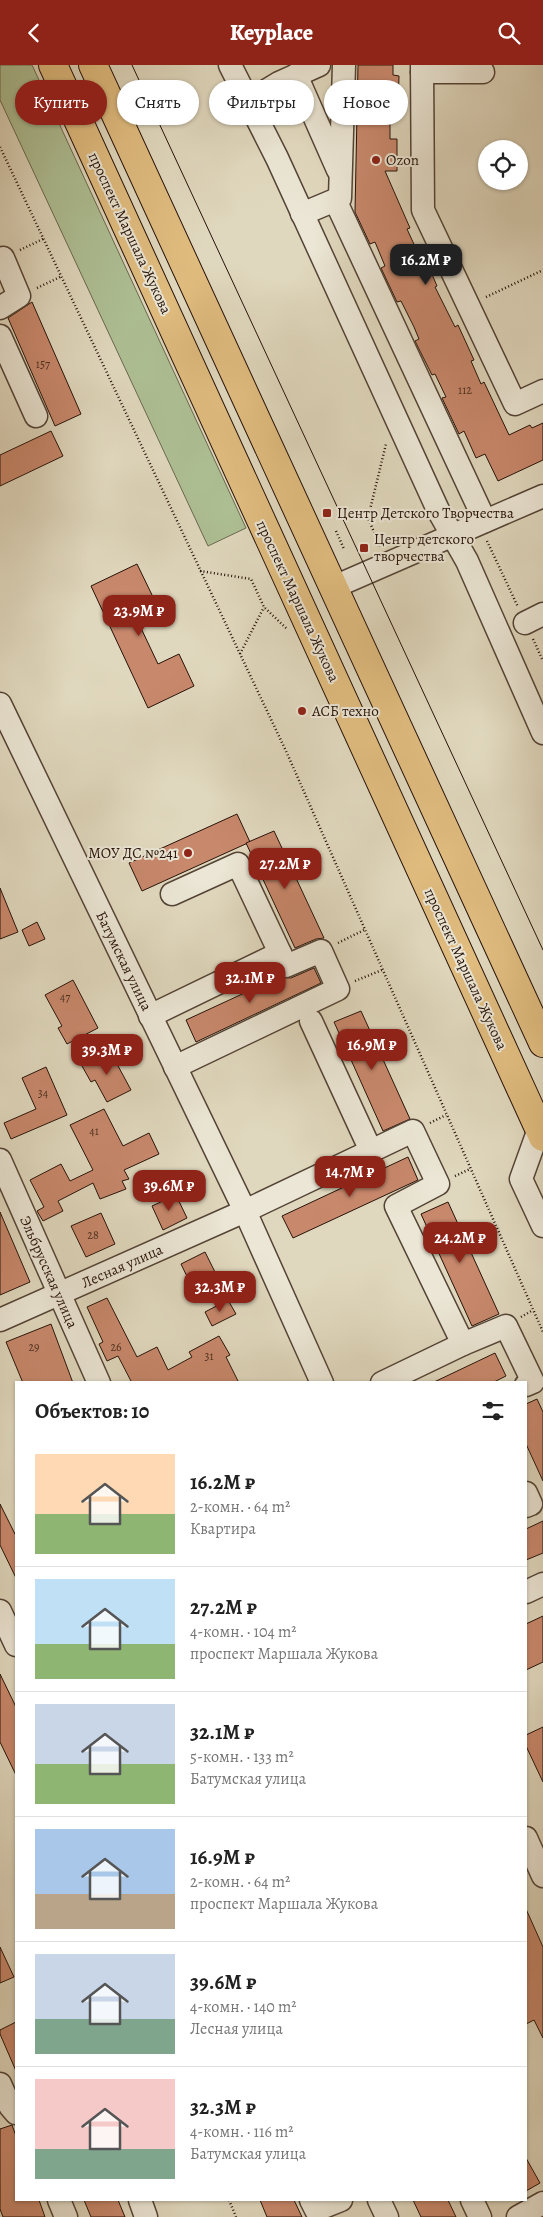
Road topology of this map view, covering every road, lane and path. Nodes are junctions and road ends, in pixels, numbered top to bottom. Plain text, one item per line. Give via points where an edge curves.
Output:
1 (53, 65) edge
2 (93, 65) edge
3 (319, 65) edge
4 (344, 65) edge
5 (234, 67) edge
6 (422, 69) edge
7 (292, 70) edge
8 (483, 72) dead end
9 (240, 80) edge
10 (267, 80) edge
11 (261, 125) edge
12 (0, 147) edge
13 (341, 175) junction
14 (337, 204) dead end
15 (302, 214) junction
16 (43, 239) junction
17 (1, 259) edge
18 (543, 271) edge
19 (60, 277) junction
20 (20, 296) junction
21 (469, 305) junction
22 (0, 308) edge
23 (0, 336) edge
24 (543, 391) edge
25 (36, 416) dead end
26 (543, 496) edge
27 (368, 518) dead end
28 (482, 523) junction
29 (336, 531) dead end
30 (452, 536) junction
31 (344, 549) dead end
32 (383, 551) dead end
33 (200, 571) junction
34 (334, 587) junction
35 (264, 607) junction
36 (534, 618) edge
37 (290, 633) dead end
38 (240, 654) junction
39 (543, 661) edge
40 (2, 713) edge
41 (541, 724) edge
42 (172, 894) dead end
43 (364, 930) junction
44 (321, 951) junction
45 (280, 953) junction
46 (382, 970) junction
47 (338, 989) junction
48 (150, 1016) junction
49 (311, 1021) dead end
50 (543, 1043) edge
51 (175, 1067) junction
52 (541, 1133) edge
53 (371, 1151) junction
54 (0, 1160) edge
55 (245, 1211) junction
56 (543, 1226) edge
57 (58, 1295) junction
58 (0, 1320) edge
59 (543, 1332) edge
60 (463, 1345) junction
61 (98, 1381) edge
62 (321, 1381) edge
63 (386, 1381) edge
64 (527, 1385) edge
65 (527, 1495) edge
66 (527, 1506) edge
67 (543, 1584) edge
68 (527, 1592) edge
69 (0, 1611) edge
70 (15, 1643) edge
71 (527, 1841) edge
72 (543, 1876) edge
73 (0, 2084) edge
74 (10, 2108) edge
75 (59, 2201) edge
76 (140, 2201) edge
77 (230, 2201) edge
78 (338, 2201) edge
79 (380, 2201) edge
80 (472, 2201) edge
81 (543, 2203) edge
82 (315, 2209) edge
83 (66, 2217) edge
84 (146, 2217) edge
85 (236, 2217) edge
86 (387, 2217) edge
87 (480, 2217) edge
88 (518, 2217) edge

1 - 52 highway, проспект Маршала Жукова
2 - 34 highway
3 - 7 street
4 - 13 street
5 - 9 street
6 - 8 street
6 - 21 street via 423,209
7 - 10 street
7 - 13 street
11 - 15 street
12 - 16 path
13 - 15 street via 340,198
14 - 28 street
15 - 30 street
16 - 17 path
16 - 19 path
17 - 20 street
18 - 21 path
19 - 20 path
19 - 33 path
20 - 22 street
21 - 24 street via 516,404
23 - 25 street
26 - 28 street
27 - 32 path
28 - 30 street
28 - 36 path
29 - 31 path
30 - 34 street
30 - 41 street via 467,561
33 - 35 path via 251,579
33 - 38 path
34 - 50 highway
35 - 37 path
35 - 38 path
36 - 39 path
38 - 43 path
40 - 48 street, Батумская улица
42 - 45 street via 238,864
43 - 44 path
43 - 46 path
44 - 45 street via 286,966
44 - 47 street
45 - 48 street
46 - 47 path
46 - 59 path
47 - 51 street
48 - 51 street, Батумская улица
49 - 53 street
51 - 55 street, Батумская улица
52 - 56 street via 521,1179
53 - 55 street, Лесная улица
53 - 60 street, Лесная улица via 413,1131 430,1166 438,1184 396,1206
54 - 57 street, Эльбрусская улица
55 - 57 street, Лесная улица
55 - 62 street, Батумская улица
57 - 58 street, Лесная улица
57 - 61 street, Эльбрусская улица
60 - 63 street
60 - 64 street via 506,1325 533,1382
65 - 66 street via 531,1504
67 - 68 street
69 - 70 street
71 - 72 street
73 - 74 street
75 - 83 street
76 - 84 street
77 - 85 path
78 - 82 street
79 - 86 street
80 - 87 street
81 - 88 street

